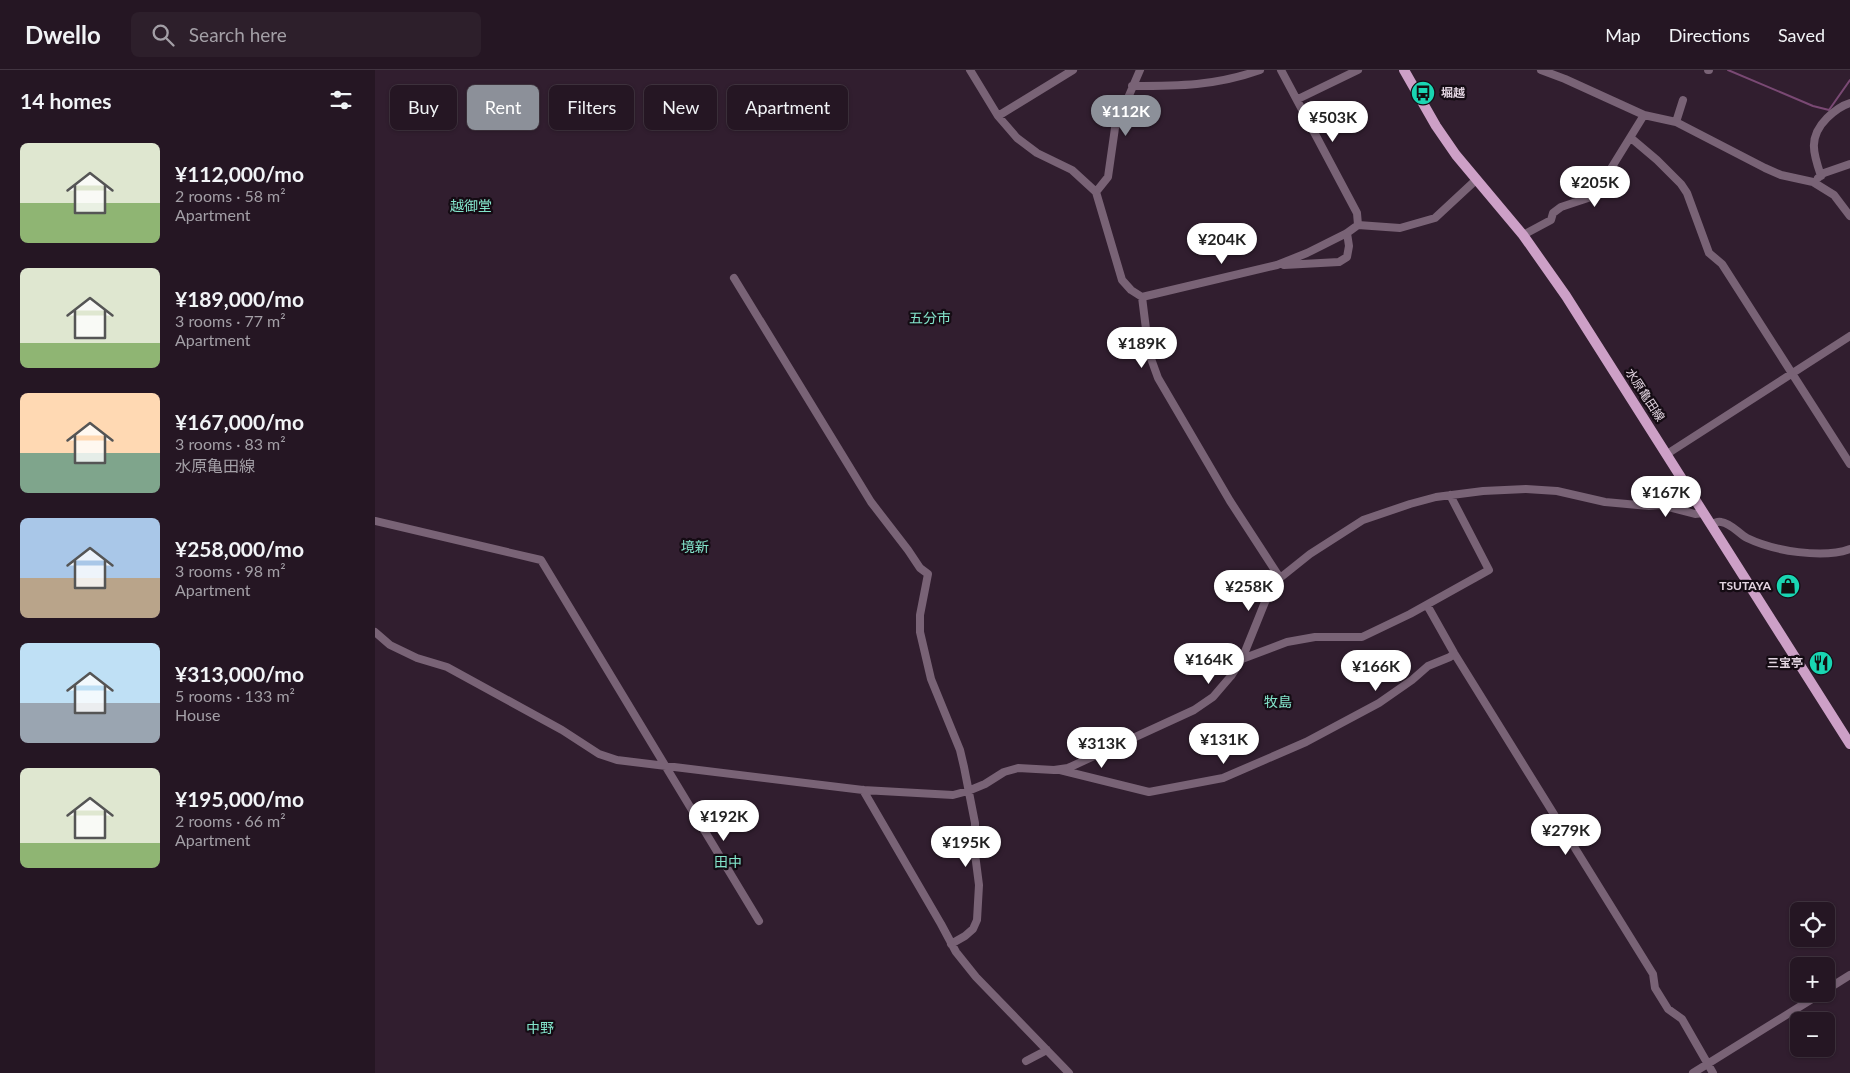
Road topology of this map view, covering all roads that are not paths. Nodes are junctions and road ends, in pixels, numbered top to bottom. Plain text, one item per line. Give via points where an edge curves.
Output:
1 (971, 70) edge
2 (1073, 70) edge
3 (1140, 70) edge
4 (1260, 70) edge
5 (1281, 70) edge
6 (1358, 70) edge
7 (1404, 70) edge
8 (1541, 70) edge
9 (1133, 86) junction
10 (1297, 99) junction
11 (1683, 100) dead end
12 (1850, 103) edge
13 (1644, 115) junction
14 (998, 116) junction
15 (1676, 122) junction
16 (1631, 138) junction
17 (1850, 164) edge
18 (1821, 176) junction
19 (1477, 179) junction
20 (1813, 182) junction
21 (1096, 192) junction
22 (1850, 216) edge
23 (1359, 225) junction
24 (1347, 233) junction
25 (1523, 236) junction
26 (1277, 265) junction
27 (733, 278) dead end
28 (1142, 297) junction
29 (1850, 336) edge
30 (1792, 373) junction
31 (1667, 454) junction
32 (1850, 464) edge
33 (1450, 495) junction
34 (1703, 513) junction
35 (375, 521) edge
36 (1711, 525) junction
37 (1850, 549) edge
38 (1280, 578) junction
39 (1427, 605) junction
40 (375, 632) edge
41 (1455, 653) junction
42 (1242, 659) junction
43 (1850, 744) edge
44 (665, 766) junction
45 (1058, 770) junction
46 (863, 790) junction
47 (969, 791) junction
48 (759, 921) dead end
49 (951, 944) junction
50 (1850, 975) edge
51 (1835, 984) edge
52 (1808, 1002) edge
53 (1047, 1050) junction
54 (1027, 1061) dead end
55 (1707, 1065) junction
56 (1069, 1073) edge
57 (1693, 1073) edge
58 (1713, 1073) edge

1 - 14 street
2 - 14 street
3 - 9 street
4 - 9 street via 1201,85
5 - 10 street
6 - 10 street
7 - 19 main road, 水原亀田線 via 1436,126
8 - 13 street
9 - 21 street via 1115,128 1107,177
10 - 23 street via 1357,213
11 - 15 street
12 - 18 street via 1830,114 1818,127 1813,139
13 - 15 street
13 - 16 street
14 - 21 street via 1017,138 1072,170
15 - 20 street via 1765,168
16 - 25 street via 1594,196 1561,207 1553,213 1551,220
16 - 30 street via 1681,184 1709,253 1722,264
17 - 18 street
18 - 20 street
19 - 23 street via 1435,218 1400,228
19 - 25 main road, 水原亀田線
20 - 22 street via 1834,195
21 - 28 street via 1122,280
23 - 24 street
24 - 26 street
24 - 26 street via 1349,246 1344,260
25 - 31 main road, 水原亀田線 via 1566,296
26 - 28 street
27 - 47 street via 871,502 920,568 928,574 920,632 931,679 960,750
28 - 38 street via 1149,353 1158,378 1230,501
29 - 30 street
30 - 31 street
30 - 32 street
31 - 34 main road, 水原亀田線
33 - 34 street via 1526,489 1557,491 1605,502 1661,505
33 - 38 street via 1410,504 1356,523
33 - 39 street via 1489,570
34 - 36 main road, 水原亀田線
35 - 44 street via 541,560
36 - 37 street via 1723,522 1746,538 1805,553 1825,554
36 - 43 main road, 水原亀田線
38 - 42 street via 1265,602
39 - 41 street
39 - 42 street via 1362,637 1287,642
40 - 44 street via 390,645 447,668 506,698 599,754 617,760
41 - 45 street via 1428,666 1379,703 1306,742 1223,778 1149,792
41 - 55 street via 1653,974 1655,988 1668,1009 1682,1019
42 - 45 street via 1213,697 1194,710
44 - 46 street
44 - 48 street
45 - 47 street via 1018,768
46 - 47 street via 953,795
46 - 49 street
47 - 49 street via 979,885 977,920 973,929
49 - 53 street via 976,977
50 - 51 street
52 - 55 street
53 - 54 street
53 - 56 street
55 - 57 street
55 - 58 street

